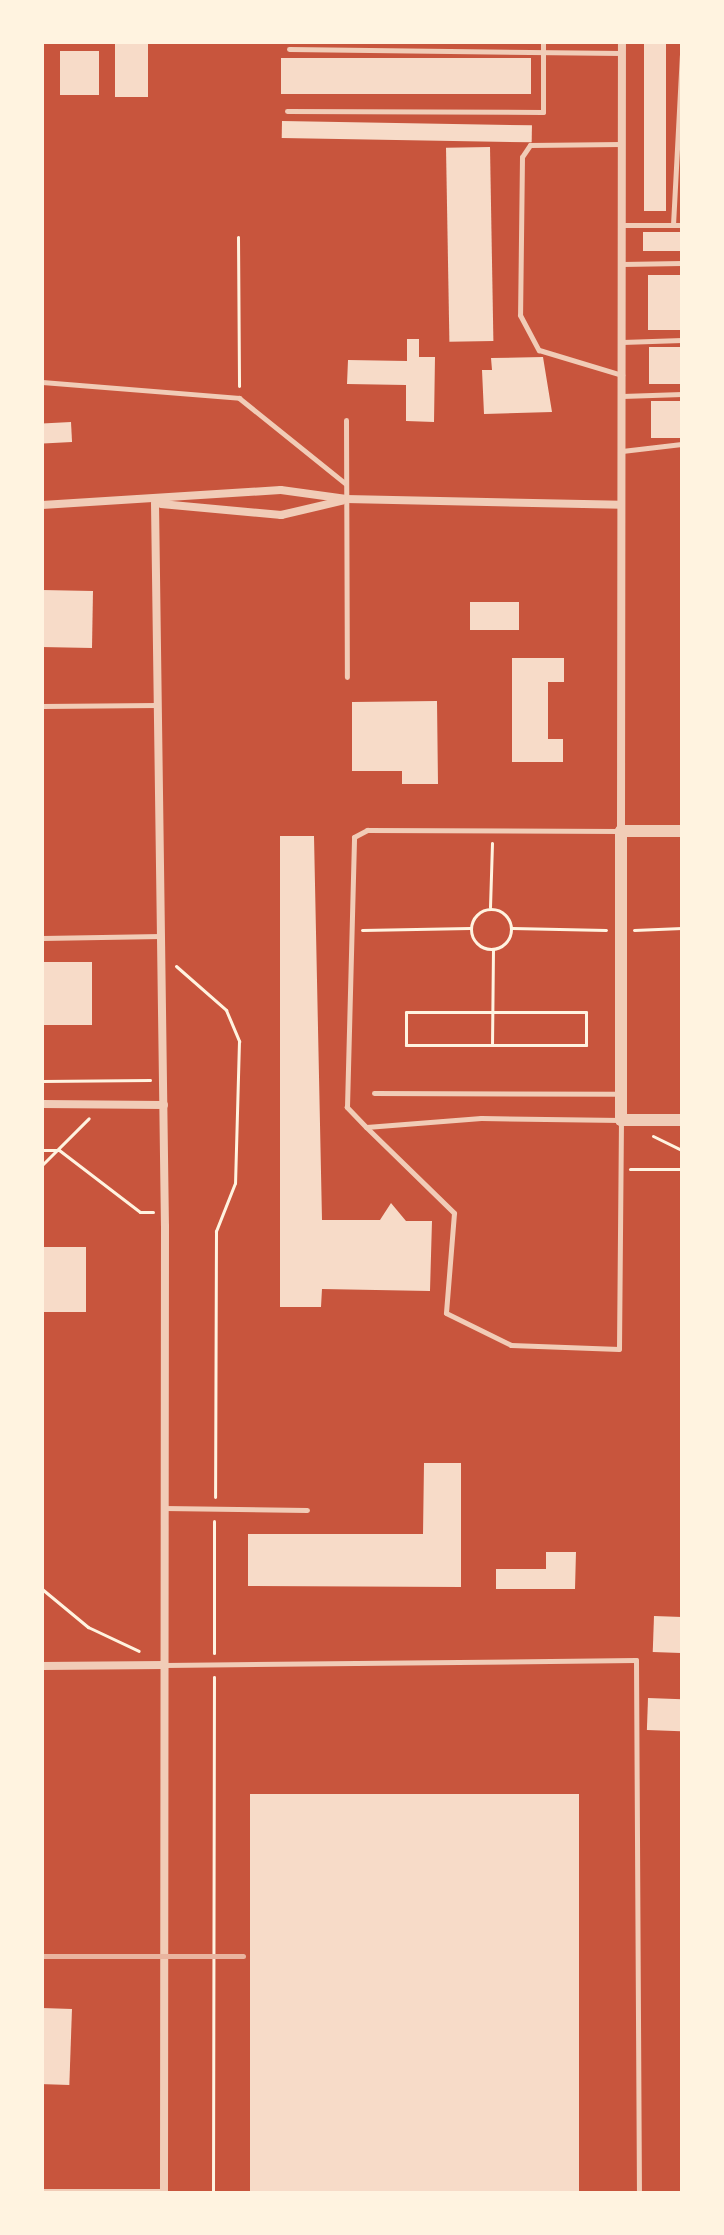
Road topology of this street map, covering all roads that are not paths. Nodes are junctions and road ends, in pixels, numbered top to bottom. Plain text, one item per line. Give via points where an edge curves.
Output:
1 (622, 42) edge
2 (543, 46) edge
3 (289, 49) dead end
4 (622, 53) junction
5 (682, 55) edge
6 (287, 111) dead end
7 (622, 144) junction
8 (622, 225) junction
9 (673, 225) junction
10 (682, 225) edge
11 (682, 263) edge
12 (622, 264) junction
13 (682, 340) edge
14 (622, 342) junction
15 (622, 375) junction
16 (42, 382) edge
17 (682, 394) edge
18 (622, 396) junction
19 (346, 420) dead end
20 (682, 444) edge
21 (622, 451) junction
22 (346, 484) junction
23 (346, 499) junction
24 (155, 503) junction
25 (42, 505) edge
26 (621, 505) junction
27 (347, 677) dead end
28 (158, 705) junction
29 (42, 706) edge
30 (621, 831) junction
31 (682, 831) edge
32 (162, 936) junction
33 (42, 938) edge
34 (374, 1093) dead end
35 (621, 1094) junction
36 (42, 1104) edge
37 (164, 1105) junction
38 (621, 1120) junction
39 (682, 1120) edge
40 (366, 1127) junction
41 (164, 1508) junction
42 (307, 1510) dead end
43 (164, 1665) junction
44 (42, 1666) edge
45 (42, 2193) edge
46 (164, 2193) edge
47 (639, 2193) edge

1 - 4 street
2 - 3 lane
2 - 4 lane
2 - 6 lane via 543,112
4 - 7 street
5 - 9 lane
7 - 8 street
7 - 15 lane via 530,145 522,157 520,315 539,350
8 - 9 lane
8 - 12 street
9 - 10 lane
11 - 12 lane
12 - 14 street
13 - 14 lane
14 - 15 street
15 - 18 street
16 - 22 lane via 239,398 312,449
17 - 18 lane
18 - 21 street
19 - 22 lane
20 - 21 lane
21 - 26 street
22 - 23 lane
23 - 24 street via 213,491
23 - 24 street via 281,515 214,514
23 - 26 street
23 - 27 lane
24 - 25 street
24 - 28 street
26 - 30 street
28 - 29 lane
28 - 32 street
30 - 31 street
30 - 35 street
30 - 40 lane via 367,830 354,837 347,1107
32 - 33 lane
32 - 37 street
34 - 35 lane
35 - 38 street
36 - 37 street
37 - 41 street
38 - 39 street
38 - 40 lane via 481,1118
38 - 40 lane via 619,1349 511,1345 446,1313 454,1213
41 - 42 lane
41 - 43 street
43 - 44 street
43 - 46 street
43 - 47 lane via 636,1660
45 - 46 street

